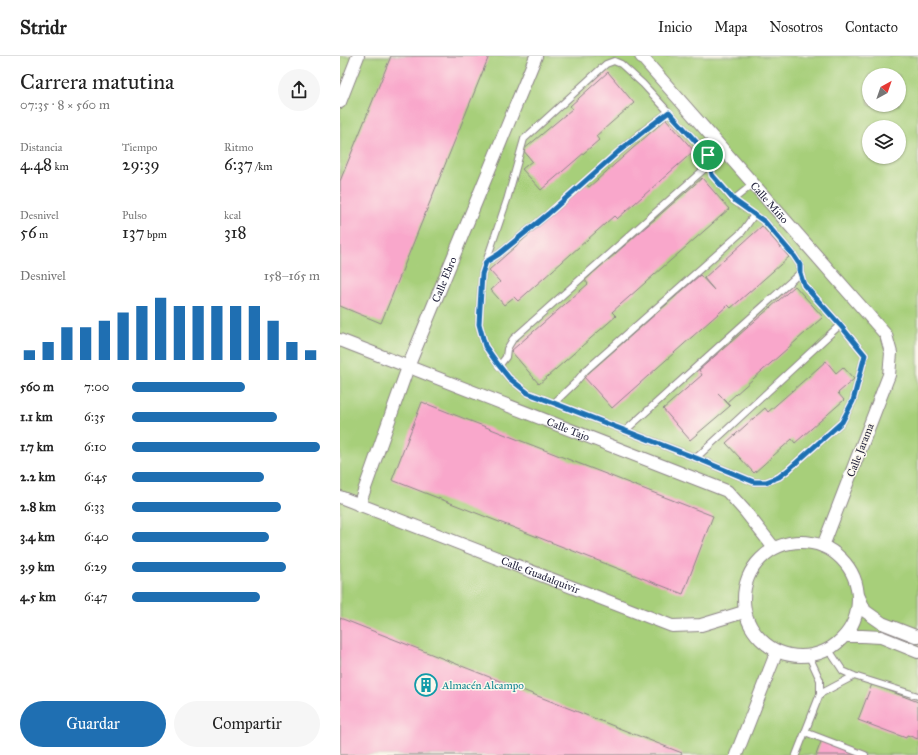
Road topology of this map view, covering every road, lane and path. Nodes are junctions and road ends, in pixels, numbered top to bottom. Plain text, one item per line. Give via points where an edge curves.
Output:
1 (358, 56) edge
2 (536, 56) edge
3 (641, 56) edge
4 (340, 102) edge
5 (669, 112) junction
6 (710, 164) junction
7 (753, 184) junction
8 (734, 200) junction
9 (754, 215) junction
10 (486, 262) junction
11 (800, 273) junction
12 (840, 325) junction
13 (340, 340) edge
14 (891, 353) joint
15 (500, 366) junction
16 (408, 367) junction
17 (554, 403) junction
18 (625, 431) junction
19 (696, 458) junction
20 (340, 497) edge
21 (359, 505) junction
22 (823, 546) junction
23 (774, 548) junction
24 (858, 596) junction
25 (744, 612) junction
26 (845, 636) junction
27 (918, 637) edge
28 (829, 650) junction
29 (777, 651) junction
30 (918, 652) edge
31 (809, 656) junction
32 (854, 676) junction
33 (820, 694) junction
34 (918, 696) edge
35 (805, 732) junction
36 (736, 755) edge
37 (796, 755) edge
38 (865, 755) edge

1 - 4 street
2 - 16 street, Calle Ebro
3 - 7 street, Calle Miño
5 - 6 lane via 708,155
5 - 10 lane via 548,214
5 - 10 lane via 621,64 614,61 606,64 524,139
6 - 8 lane via 712,175
6 - 15 lane via 513,339
7 - 8 lane
7 - 14 street, Calle Miño via 886,335
8 - 9 lane
9 - 11 lane via 765,222 794,256 800,265
9 - 17 lane via 742,232 585,371
10 - 15 lane via 482,274 479,324 485,346
11 - 12 lane via 804,285
11 - 18 lane
12 - 19 lane
12 - 19 lane via 865,355 853,401 842,422 788,470 766,482 754,482
13 - 16 street, Calle Tajo
14 - 22 street, Calle Jarama via 889,375
15 - 17 lane via 509,378 528,393
16 - 21 street, Calle Ebro
16 - 23 street, Calle Tajo via 727,491
17 - 18 lane
18 - 19 lane
20 - 21 street, Calle Guadalquivir
21 - 25 street, Calle Guadalquivir via 672,626 701,625
22 - 23 street via 803,541 782,544
22 - 24 street via 841,558 853,575
23 - 25 street via 763,555 750,571 743,591
24 - 26 street via 858,610
24 - 27 street via 865,611 882,623
25 - 29 street via 753,632 768,647
26 - 28 street
26 - 30 street via 881,637
28 - 31 street
28 - 32 lane via 843,671
29 - 31 street via 787,655
29 - 36 street
31 - 33 lane via 820,680
32 - 33 lane
32 - 34 lane
33 - 35 lane
35 - 37 lane
35 - 38 lane

